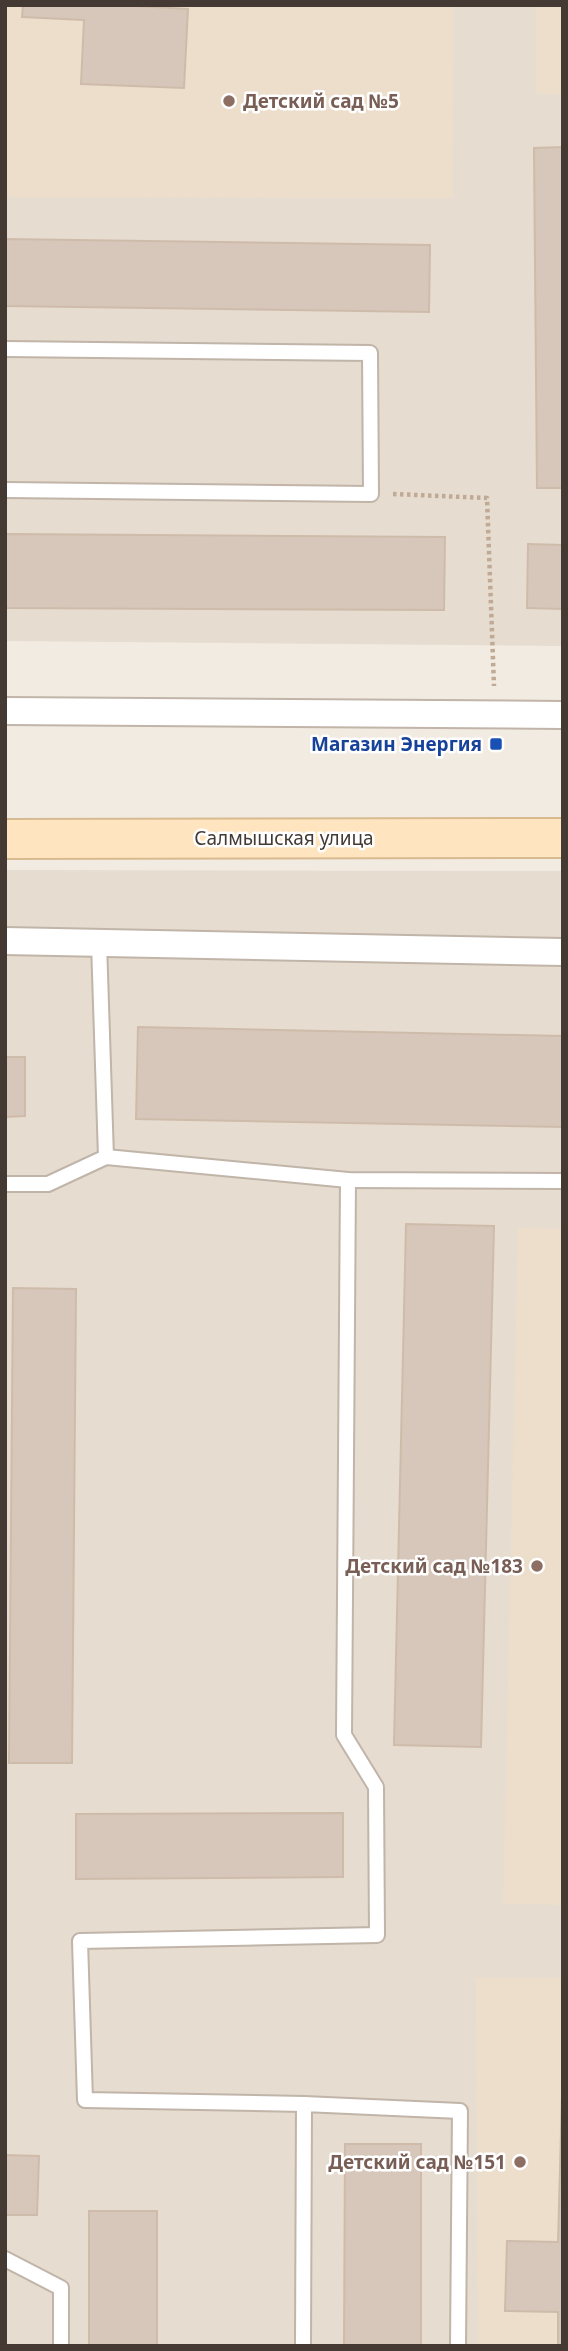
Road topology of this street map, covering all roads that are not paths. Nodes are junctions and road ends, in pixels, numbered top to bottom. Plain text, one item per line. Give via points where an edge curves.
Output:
1 (5, 349) edge
2 (5, 490) edge
3 (5, 711) edge
4 (563, 715) edge
5 (5, 838) edge
6 (563, 838) edge
7 (5, 941) edge
8 (99, 943) junction
9 (563, 952) edge
10 (106, 1157) junction
11 (348, 1180) junction
12 (563, 1181) edge
13 (5, 1184) edge
14 (304, 2104) junction
15 (5, 2259) edge
16 (61, 2346) edge
17 (303, 2346) edge
18 (458, 2346) edge

1 - 2 lane via 370,353 371,494
3 - 4 street
5 - 6 main road, Салмышская улица
7 - 8 street
8 - 9 street
8 - 10 lane
10 - 11 lane
10 - 13 lane via 48,1184
11 - 12 lane
11 - 14 lane via 344,1735 376,1787 377,1936 80,1941 85,2100
14 - 17 lane
14 - 18 lane via 460,2111
15 - 16 lane via 61,2288

